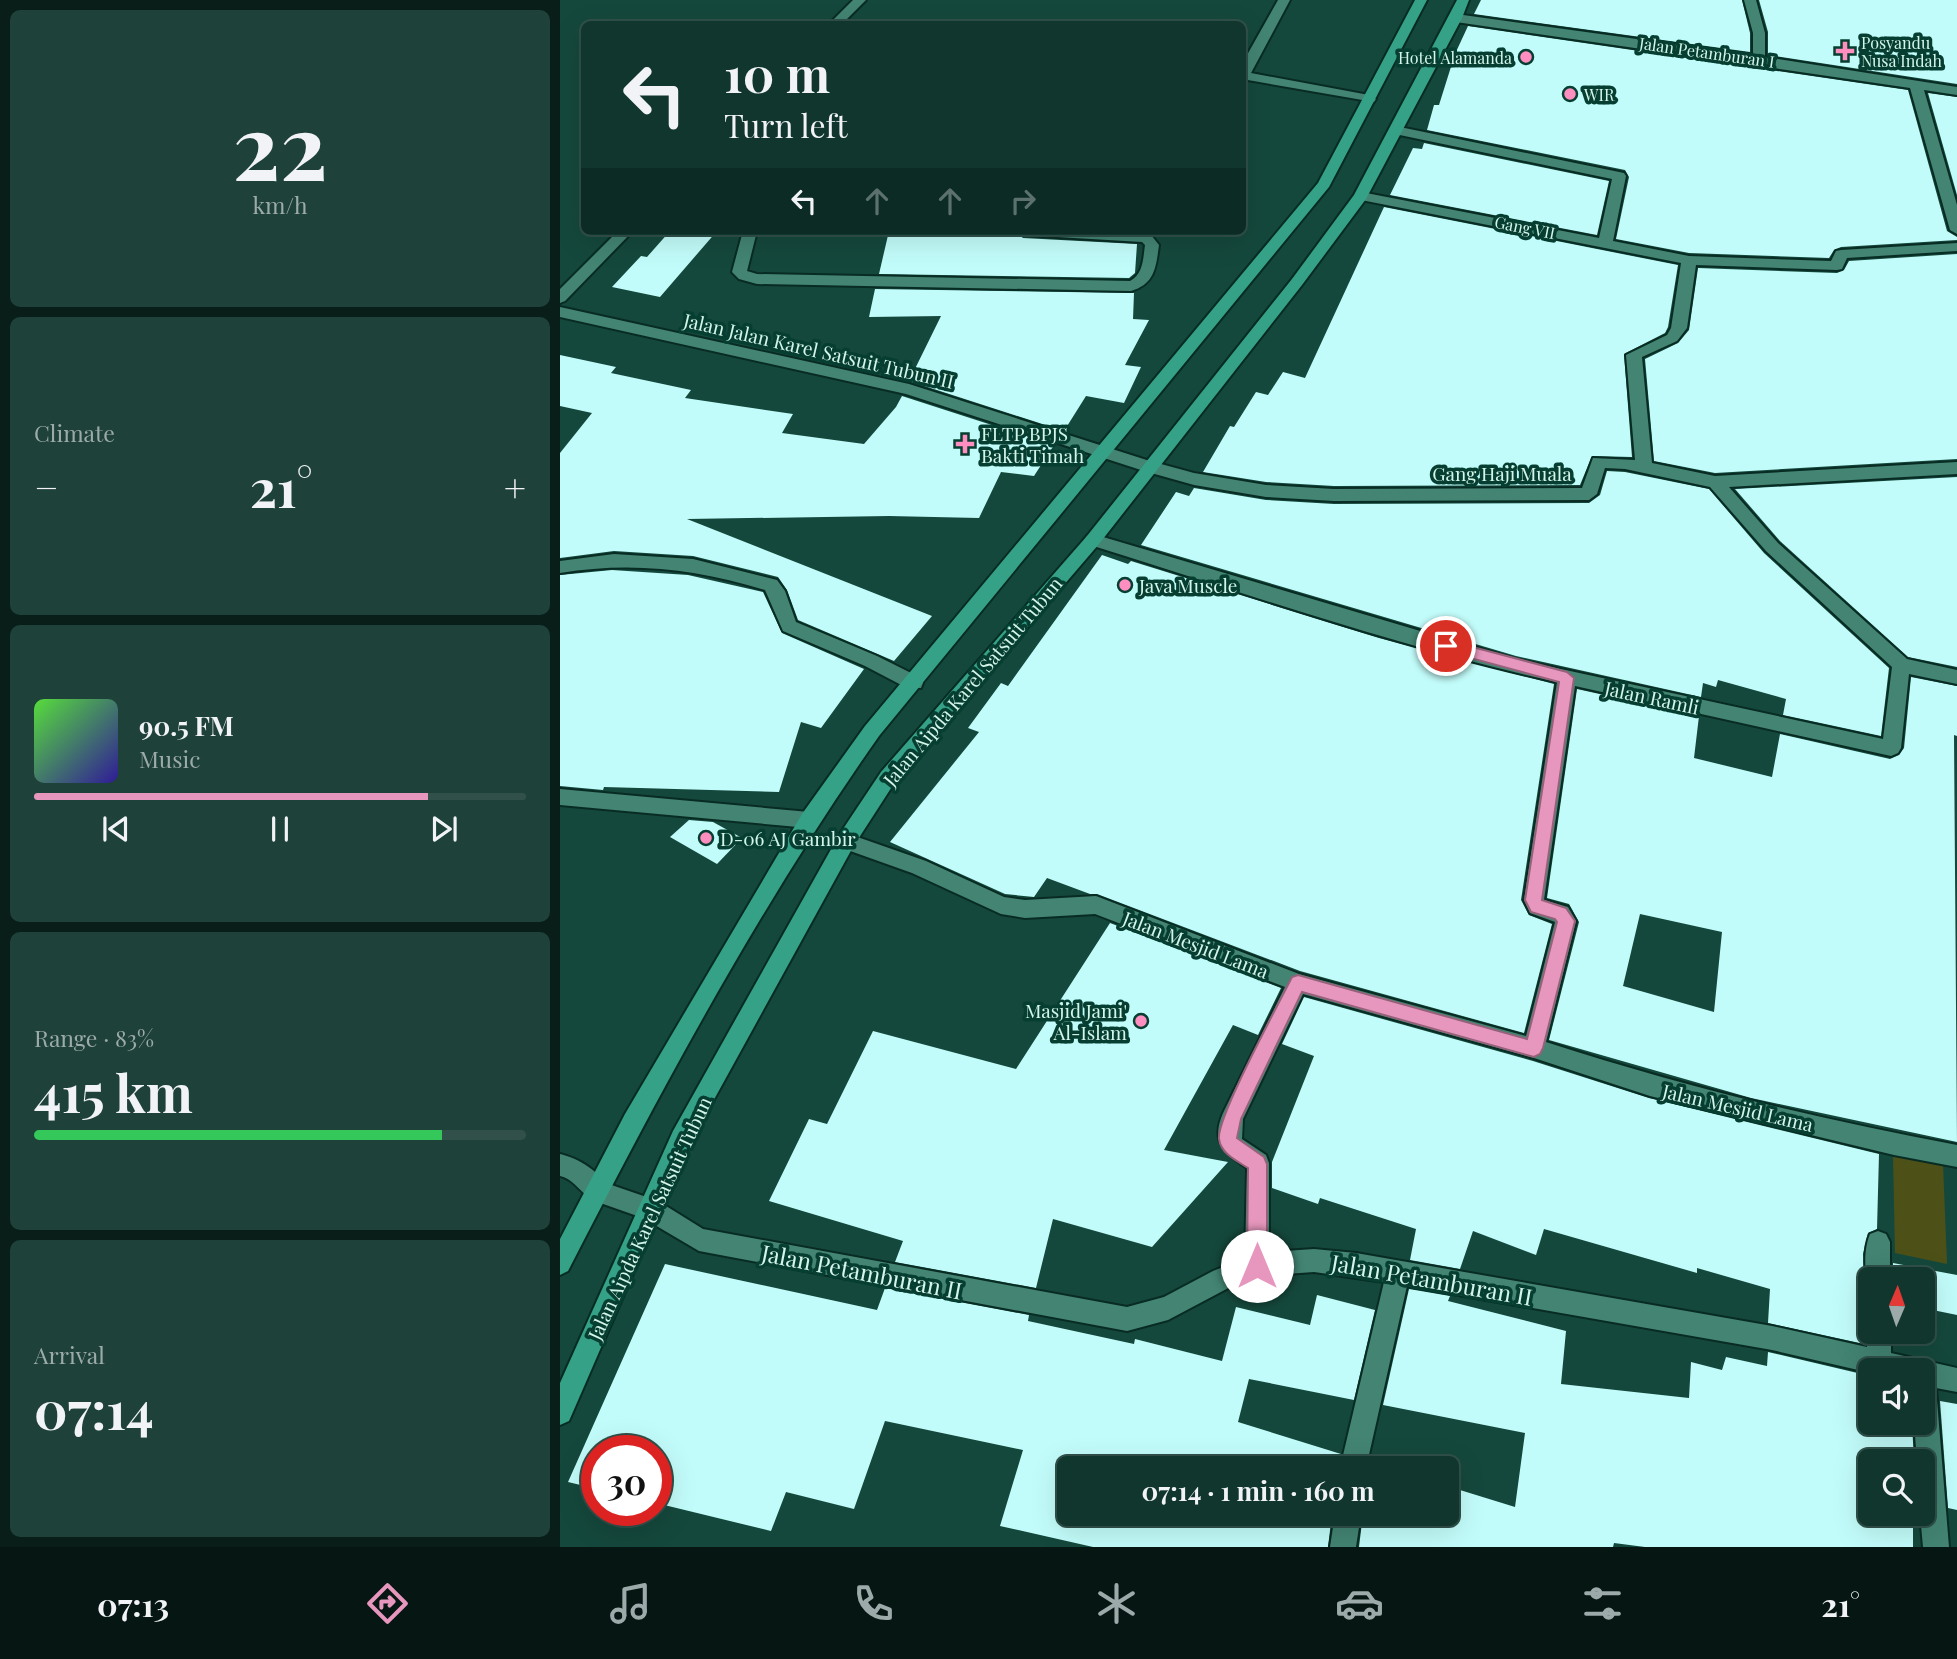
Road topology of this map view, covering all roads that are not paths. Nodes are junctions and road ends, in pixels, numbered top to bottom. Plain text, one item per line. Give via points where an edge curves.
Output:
1 (860, 0) edge
2 (1284, 0) edge
3 (1421, 0) edge
4 (1463, 0) edge
5 (1750, 0) edge
6 (1456, 18) junction
7 (838, 21) edge
8 (1759, 60) junction
9 (1246, 70) edge
10 (1246, 76) edge
11 (1916, 85) junction
12 (1957, 91) edge
13 (1369, 99) junction
14 (1395, 130) junction
15 (1938, 169) junction
16 (1957, 169) edge
17 (1361, 196) junction
18 (1957, 230) edge
19 (622, 235) edge
20 (749, 235) edge
21 (1093, 235) edge
22 (1605, 243) junction
23 (1957, 247) edge
24 (1689, 260) junction
25 (560, 298) edge
26 (560, 312) edge
27 (1105, 451) junction
28 (1150, 467) junction
29 (1644, 467) junction
30 (1957, 468) edge
31 (1715, 482) junction
32 (1093, 540) junction
33 (560, 567) edge
34 (1901, 665) junction
35 (1957, 677) edge
36 (1567, 678) junction
37 (914, 683) junction
38 (560, 797) edge
39 (809, 820) junction
40 (846, 841) junction
41 (1298, 983) junction
42 (1534, 1048) junction
43 (1957, 1156) edge
44 (560, 1165) edge
45 (597, 1191) junction
46 (650, 1209) junction
47 (1878, 1242) dead end
48 (560, 1263) edge
49 (1257, 1266) junction
50 (1878, 1267) edge
51 (1398, 1273) junction
52 (1861, 1358) edge
53 (1935, 1375) edge
54 (1957, 1380) edge
55 (560, 1412) edge
56 (1927, 1435) edge
57 (1355, 1456) edge
58 (1346, 1526) edge
59 (1343, 1547) edge
60 (1936, 1547) edge

1 - 7 street
2 - 9 street
3 - 13 main road
4 - 6 main road, Jalan Aipda Karel Satsuit Tubun
5 - 8 street via 1759,33
6 - 8 street, Jalan Petamburan I
6 - 14 main road, Jalan Aipda Karel Satsuit Tubun
8 - 11 street, Jalan Petamburan I
10 - 13 street
11 - 12 street, Jalan Petamburan I
11 - 15 street
13 - 27 main road via 1324,184
14 - 17 main road, Jalan Aipda Karel Satsuit Tubun
14 - 22 street via 1619,176
15 - 16 street
15 - 18 street
17 - 22 street, Gang VII
17 - 28 main road, Jalan Aipda Karel Satsuit Tubun
19 - 25 street
20 - 21 street via 739,272 757,279 1131,286 1146,279 1152,245 1146,238
22 - 24 street, Gang VII
23 - 24 street, Gang VII via 1841,254 1837,266
24 - 29 street via 1679,328 1672,338 1634,355
26 - 27 street, Jalan Jalan Karel Satsuit Tubun II via 909,389
27 - 28 street
27 - 37 main road
28 - 29 street, Gang Haji Muala via 1266,491 1334,495 1589,494 1598,462
28 - 32 main road, Jalan Aipda Karel Satsuit Tubun
29 - 31 street, Gang Haji Muala
30 - 31 street, Gang Haji Muala
31 - 34 street via 1772,547
32 - 36 street, Jalan Ramli via 1353,620
32 - 40 main road, Jalan Aipda Karel Satsuit Tubun via 888,777
33 - 37 street via 592,560 643,560 715,568 771,585 789,626
34 - 35 street
34 - 36 street, Jalan Ramli via 1891,748
36 - 42 street via 1534,900 1537,907 1560,913 1566,921
37 - 39 main road via 872,731
38 - 39 street
39 - 45 main road
40 - 41 street, Jalan Mesjid Lama via 919,867 1001,905 1025,909 1096,905
40 - 46 main road, Jalan Aipda Karel Satsuit Tubun via 681,1138
41 - 42 street, Jalan Mesjid Lama
41 - 49 street via 1231,1118 1228,1138 1232,1147 1258,1164
42 - 43 street, Jalan Mesjid Lama via 1650,1086
44 - 45 street via 573,1168
45 - 46 street, Jalan Petamburan II
45 - 48 main road
46 - 49 street, Jalan Petamburan II via 699,1240 1127,1319 1160,1311 1229,1275
46 - 55 main road, Jalan Aipda Karel Satsuit Tubun
47 - 50 street
49 - 51 street, Jalan Petamburan II via 1300,1259 1345,1261
51 - 52 street, Jalan Petamburan II via 1772,1338
51 - 57 street
53 - 54 street
56 - 60 street
58 - 59 street

